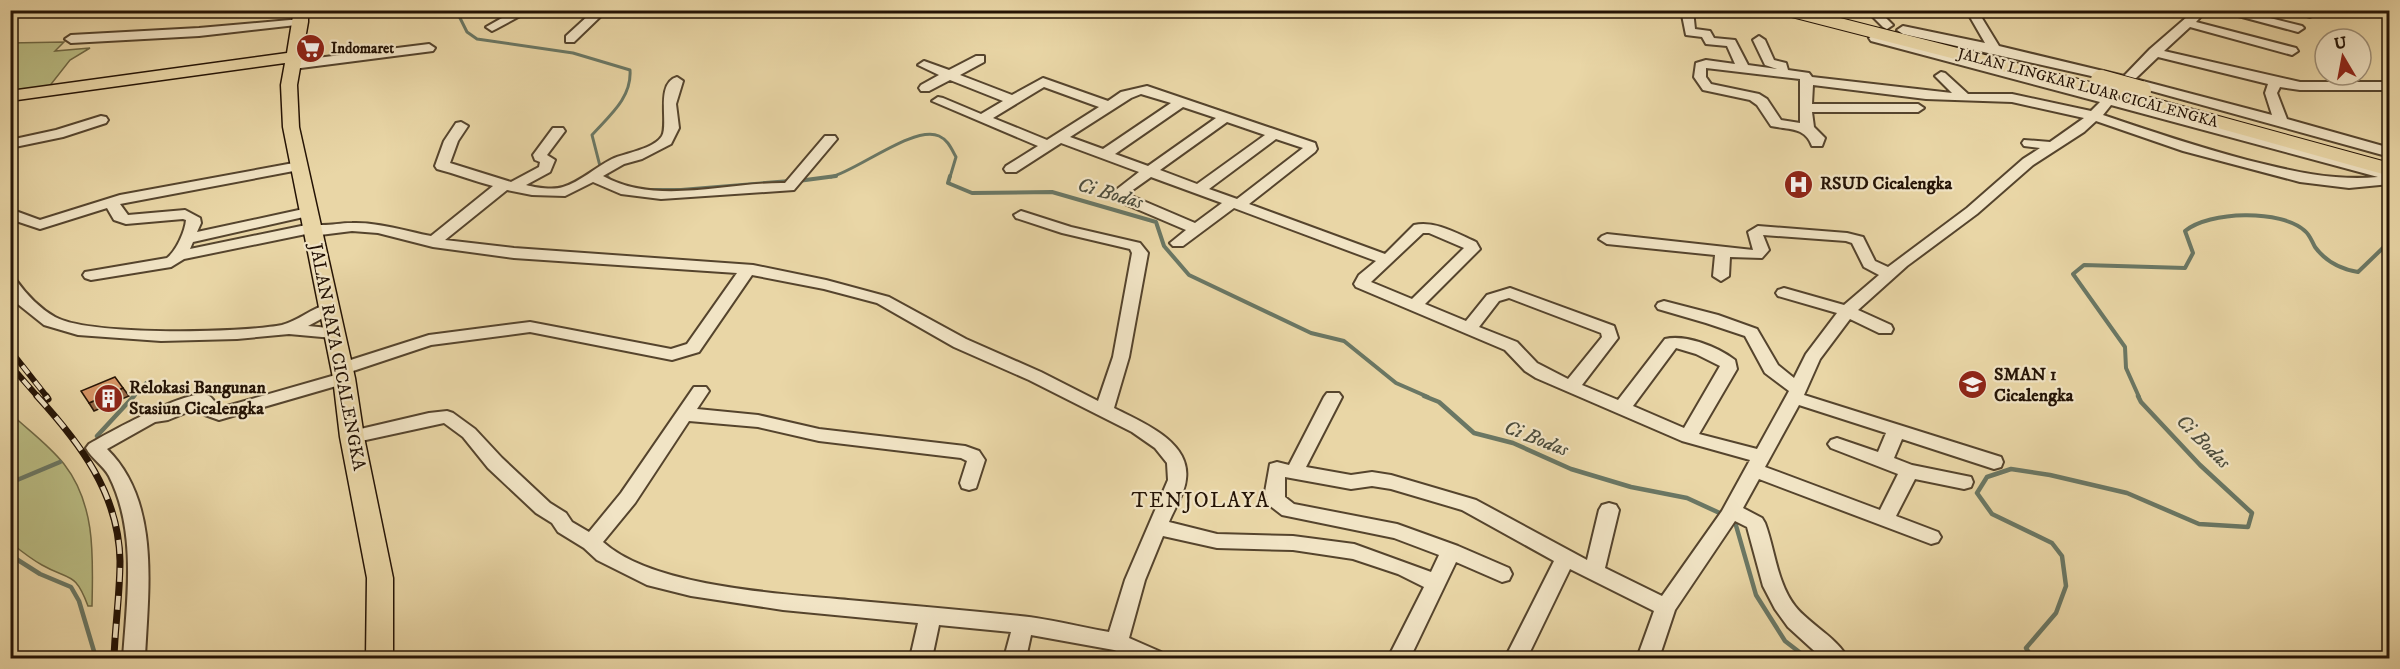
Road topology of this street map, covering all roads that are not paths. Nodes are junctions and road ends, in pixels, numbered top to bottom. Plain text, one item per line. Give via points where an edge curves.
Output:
1 (526, 10) edge
2 (593, 10) edge
3 (1560, 10) edge
4 (1583, 10) edge
5 (1687, 10) edge
6 (1786, 10) edge
7 (1831, 10) edge
8 (1871, 10) edge
9 (1971, 10) edge
10 (2202, 10) edge
11 (2221, 10) edge
12 (2294, 10) edge
13 (2310, 14) dead end
14 (301, 16) edge
15 (2188, 23) junction
16 (492, 27) dead end
17 (1895, 27) junction
18 (2298, 28) dead end
19 (71, 39) dead end
20 (570, 39) dead end
21 (1759, 40) dead end
22 (1993, 47) junction
23 (429, 48) dead end
24 (2292, 51) dead end
25 (2154, 52) junction
26 (980, 60) dead end
27 (293, 61) junction
28 (924, 65) dead end
29 (1743, 68) junction
30 (1783, 73) junction
31 (950, 75) junction
32 (1941, 76) dead end
33 (1807, 80) junction
34 (678, 81) dead end
35 (2275, 82) junction
36 (2373, 85) edge
37 (2313, 86) edge
38 (2390, 86) edge
39 (1854, 87) junction
40 (925, 88) dead end
41 (2101, 89) junction
42 (2135, 90) junction
43 (10, 96) edge
44 (1965, 98) junction
45 (938, 100) dead end
46 (1013, 100) junction
47 (1181, 102) junction
48 (1109, 106) junction
49 (1806, 108) junction
50 (1860, 108) junction
51 (1918, 108) dead end
52 (2094, 116) junction
53 (1226, 117) junction
54 (982, 119) junction
55 (101, 120) dead end
56 (2281, 121) junction
57 (461, 126) dead end
58 (1808, 129) junction
59 (558, 131) dead end
60 (1276, 133) junction
61 (830, 139) dead end
62 (1054, 141) junction
63 (1817, 143) dead end
64 (2029, 143) dead end
65 (10, 144) edge
66 (2054, 146) junction
67 (2390, 153) edge
68 (1105, 154) junction
69 (2390, 159) edge
70 (299, 166) junction
71 (1011, 169) dead end
72 (1149, 170) junction
73 (2390, 170) edge
74 (593, 175) junction
75 (2390, 176) edge
76 (2390, 180) edge
77 (509, 186) junction
78 (1198, 190) junction
79 (112, 202) junction
80 (1235, 204) junction
81 (10, 213) edge
82 (1022, 215) dead end
83 (310, 224) junction
84 (1197, 229) junction
85 (187, 239) junction
86 (1608, 239) dead end
87 (433, 242) junction
88 (1178, 243) dead end
89 (1723, 251) junction
90 (178, 255) junction
91 (1387, 260) junction
92 (747, 270) junction
93 (1890, 274) junction
94 (91, 275) dead end
95 (1720, 276) dead end
96 (10, 283) edge
97 (1784, 293) dead end
98 (1664, 306) dead end
99 (1413, 307) junction
100 (328, 309) junction
101 (1847, 311) junction
102 (289, 329) junction
103 (1469, 329) junction
104 (1885, 329) dead end
105 (333, 333) junction
106 (343, 373) junction
107 (1572, 386) junction
108 (700, 391) dead end
109 (1796, 394) junction
110 (1334, 397) dead end
111 (1621, 409) junction
112 (1104, 411) junction
113 (684, 414) junction
114 (1896, 430) junction
115 (352, 437) junction
116 (1688, 437) junction
117 (1838, 444) dead end
118 (1884, 461) junction
119 (1994, 462) dead end
120 (1757, 463) junction
121 (1909, 471) junction
122 (1294, 473) junction
123 (1964, 482) dead end
124 (969, 483) dead end
125 (1609, 510) dead end
126 (1728, 517) junction
127 (1885, 519) junction
128 (1157, 527) junction
129 (1931, 537) dead end
130 (591, 543) junction
131 (1451, 551) junction
132 (1565, 558) junction
133 (1594, 572) junction
134 (1502, 574) dead end
135 (1435, 584) junction
136 (1666, 607) junction
137 (930, 618) junction
138 (1023, 625) junction
139 (1117, 642) junction
140 (134, 658) edge
141 (380, 658) edge
142 (921, 658) edge
143 (1015, 658) edge
144 (1153, 658) edge
145 (1399, 658) edge
146 (1516, 658) edge
147 (1648, 658) edge
148 (1836, 658) edge

1 - 16 street
2 - 20 street via 596,15
3 - 4 street
5 - 29 street via 1690,32 1706,34 1710,41 1731,43
6 - 41 highway, JALAN LINGKAR LUAR CICALENGKA
7 - 17 highway, JALAN LINGKAR LUAR CICALENGKA
8 - 17 street
9 - 22 street
10 - 15 street
11 - 18 street
12 - 13 street
14 - 19 street via 199,32
14 - 27 main road, JALAN RAYA CICALENGKA
15 - 24 street
15 - 25 street
17 - 22 street
17 - 41 highway, JALAN LINGKAR LUAR CICALENGKA
21 - 30 street via 1768,61 1782,66
22 - 42 street
23 - 27 street
25 - 35 street
25 - 42 street
26 - 31 street
27 - 43 main road
27 - 70 main road, JALAN RAYA CICALENGKA via 288,101
28 - 31 street
29 - 30 street
29 - 58 street via 1703,64 1700,77 1707,87 1758,99 1779,124
30 - 33 street via 1805,76
31 - 40 street
31 - 46 street
32 - 44 street
33 - 39 street
33 - 49 street
34 - 74 street via 668,104 672,128 666,141
35 - 37 street
35 - 56 street via 2271,93
36 - 38 street
39 - 44 street
39 - 50 street
41 - 42 highway, JALAN LINGKAR LUAR CICALENGKA
41 - 52 street
41 - 75 street
42 - 56 street
42 - 69 highway, JALAN LINGKAR LUAR CICALENGKA
42 - 73 highway, JALAN LINGKAR LUAR CICALENGKA
44 - 52 street via 2012,98
45 - 54 street
46 - 48 street via 1043,82
46 - 54 street
47 - 48 street via 1140,90
47 - 53 street
47 - 68 street
48 - 62 street
49 - 50 street
49 - 58 street
50 - 51 street
52 - 66 street
52 - 76 street via 2188,148 2300,178 2349,184
53 - 60 street
53 - 72 street
54 - 62 street
55 - 65 street
56 - 67 street
57 - 77 street via 442,166
58 - 63 street via 1818,138
59 - 77 street via 540,155 548,160 545,169
60 - 78 street
60 - 80 street via 1307,143 1310,149
61 - 74 street via 789,187 651,193 618,189
62 - 68 street
62 - 71 street
64 - 66 street
66 - 93 street via 2028,162
68 - 72 street
70 - 79 street
70 - 83 main road, JALAN RAYA CICALENGKA
72 - 78 street
72 - 84 street via 1119,196
74 - 77 street via 565,192
77 - 87 street
78 - 80 street
79 - 81 street via 40,225
79 - 85 street via 119,217 126,220 185,214 194,223
80 - 84 street
80 - 91 street
82 - 112 street via 1135,246 1140,253 1121,357
83 - 85 street
83 - 87 street via 378,229
83 - 90 street via 217,249
83 - 100 main road, JALAN RAYA CICALENGKA
84 - 88 street
85 - 90 street
86 - 89 street
87 - 92 street via 514,253
89 - 93 street via 1757,255 1761,250 1755,232 1761,230 1851,237 1858,240 1869,264
89 - 95 street
90 - 94 street via 157,266
91 - 99 street via 1362,284
91 - 99 street via 1419,228 1471,245 1472,249
92 - 106 street via 693,348 672,355 530,327 429,340
92 - 112 street via 883,300 960,343
93 - 101 street
96 - 102 street via 20,298 50,321 78,330 183,336
97 - 101 street
98 - 109 street via 1751,333 1771,369
99 - 103 street
100 - 102 street
100 - 105 main road, JALAN RAYA CICALENGKA
101 - 104 street
101 - 109 street via 1812,358
102 - 105 street
103 - 107 street via 1511,346 1531,367
103 - 107 street via 1493,298 1509,293 1608,330 1610,338
105 - 106 main road, JALAN RAYA CICALENGKA
106 - 115 main road, JALAN RAYA CICALENGKA
106 - 140 street via 219,414 211,411 204,400 197,400 149,418 95,448 117,473 132,519 137,604
107 - 111 street
108 - 113 street
109 - 114 street
109 - 120 street
110 - 122 street
111 - 116 street
111 - 116 street via 1671,343 1722,359 1729,364 1728,369
112 - 128 street via 1138,428 1161,444 1176,461 1177,480
113 - 124 street via 965,452 976,460
113 - 130 street via 628,498
114 - 118 street
114 - 119 street
115 - 130 street via 447,417 469,433 543,508
115 - 141 main road, JALAN RAYA CICALENGKA via 380,578
116 - 120 street
117 - 118 street
118 - 121 street
120 - 126 street
120 - 127 street
121 - 123 street
121 - 127 street
122 - 131 street via 1277,469 1276,500 1289,510 1380,526
122 - 132 street via 1409,486 1469,505
125 - 133 street
126 - 136 street
126 - 148 street via 1755,523 1773,583 1788,612
127 - 129 street
128 - 135 street via 1217,541 1293,543 1354,552 1406,569
128 - 139 street via 1135,580
130 - 137 street via 629,568 691,588
131 - 134 street
131 - 135 street
132 - 133 street
132 - 146 street
133 - 136 street
135 - 145 street
136 - 147 street
137 - 138 street
137 - 142 street
138 - 139 street
138 - 143 street
139 - 144 street

